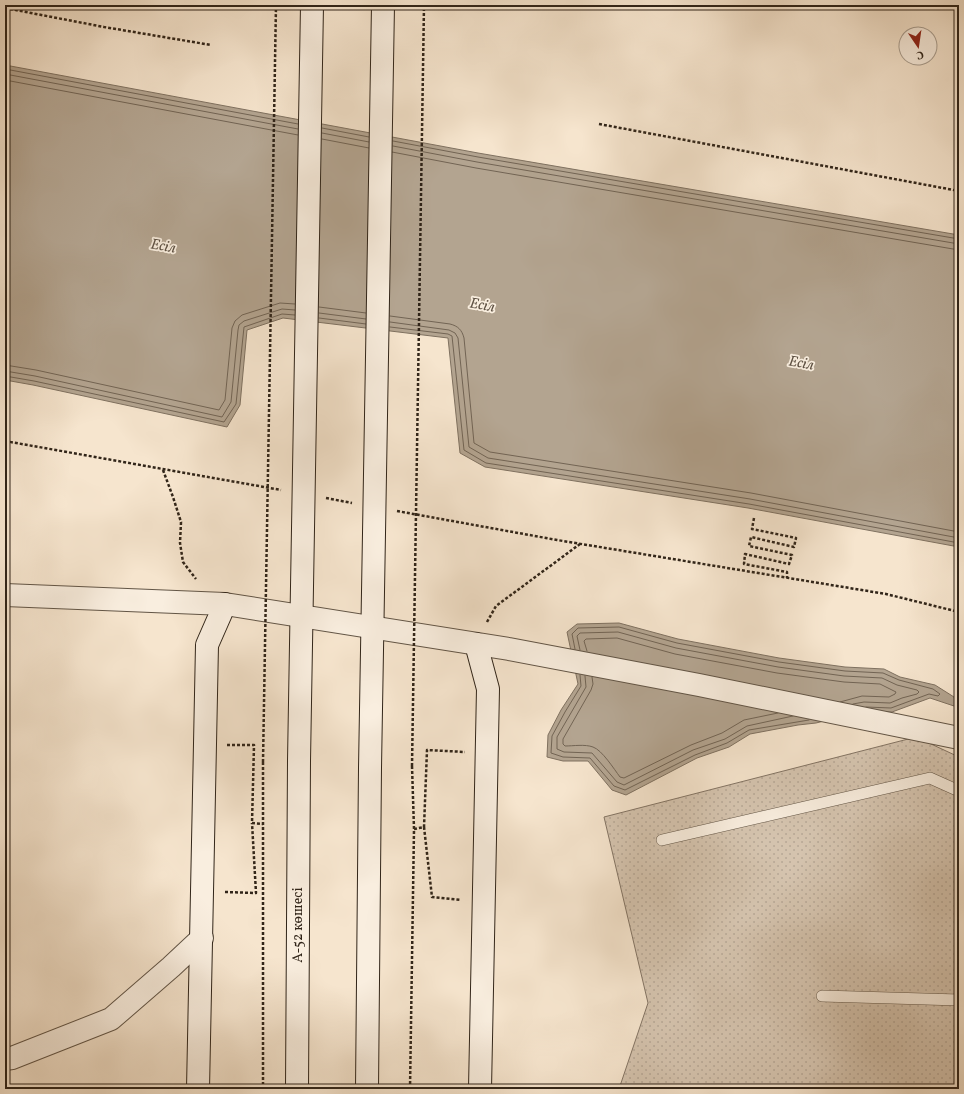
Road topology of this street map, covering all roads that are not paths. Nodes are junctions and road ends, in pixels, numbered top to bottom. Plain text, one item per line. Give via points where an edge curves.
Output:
1 (312, 5) edge
2 (383, 5) edge
3 (5, 595) edge
4 (225, 604) junction
5 (476, 644) junction
6 (959, 738) edge
7 (959, 791) edge
8 (662, 840) dead end
9 (202, 938) junction
10 (822, 996) dead end
11 (959, 1000) edge
12 (5, 1059) edge
13 (198, 1089) edge
14 (297, 1089) edge
15 (367, 1089) edge
16 (480, 1089) edge

1 - 14 main road, А-52 көшесі via 299,761
2 - 15 main road
3 - 4 main road
4 - 5 main road
4 - 9 main road via 207,645
5 - 6 main road via 699,684
5 - 16 main road via 488,689
7 - 8 lane via 930,778
9 - 12 main road via 111,1019
9 - 13 main road
10 - 11 lane

